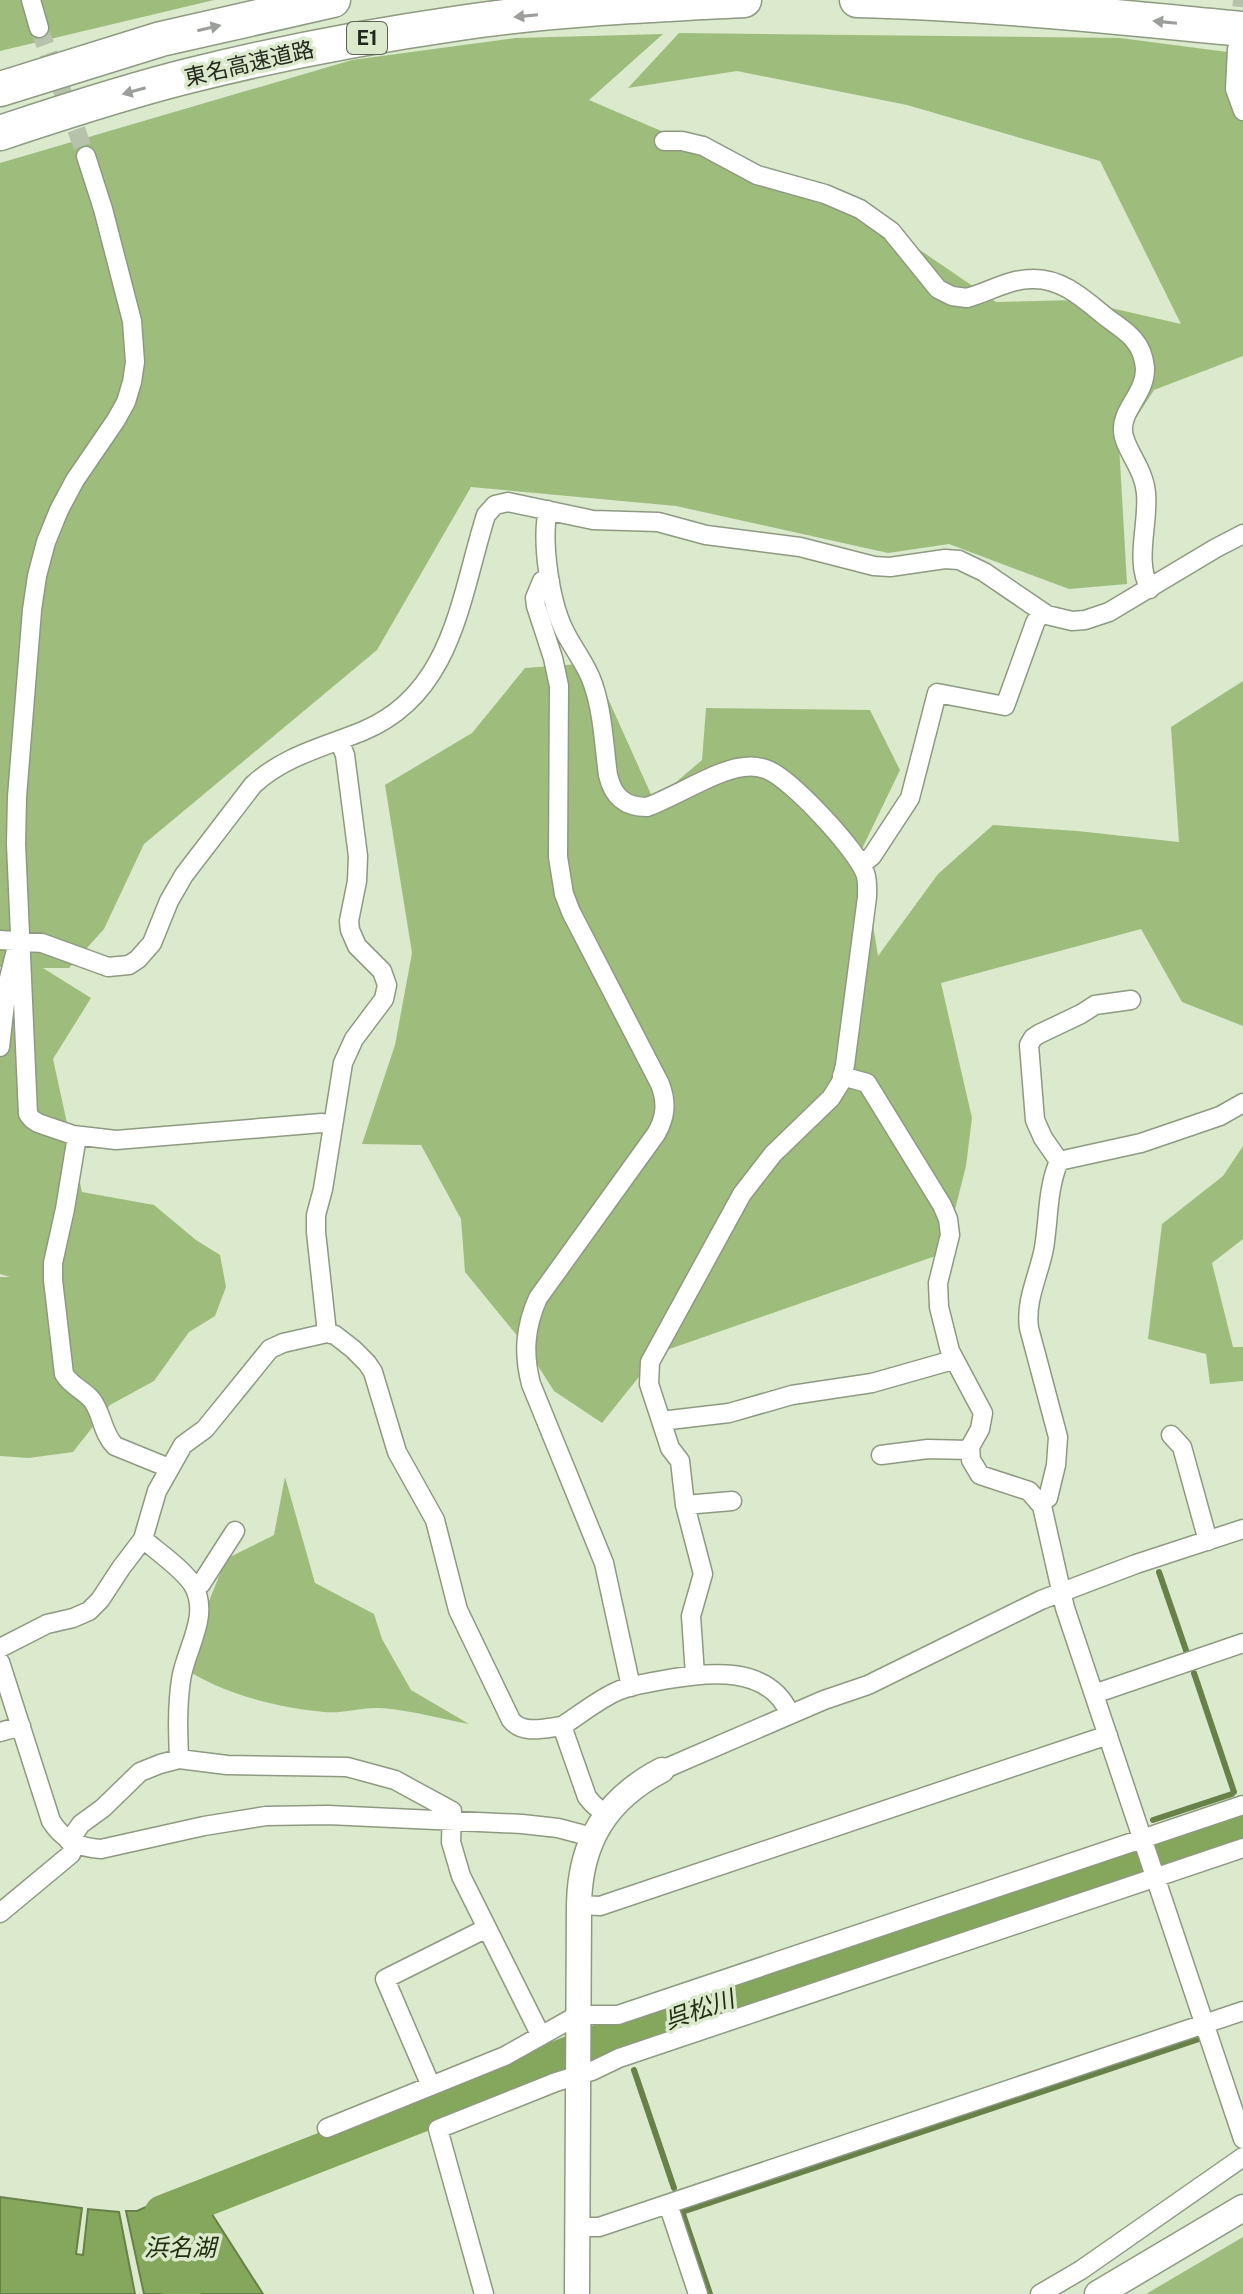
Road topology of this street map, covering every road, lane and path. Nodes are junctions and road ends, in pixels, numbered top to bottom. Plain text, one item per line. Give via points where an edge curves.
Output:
1 (31, 0) edge
2 (333, 0) edge
3 (744, 0) edge
4 (857, 0) edge
5 (39, 28) tunnel mouth
6 (1240, 39) edge
7 (0, 89) edge
8 (1243, 111) edge
9 (0, 133) edge
10 (664, 141) dead end
11 (86, 156) tunnel mouth
12 (548, 510) junction
13 (1243, 534) edge
14 (550, 581) junction
15 (1150, 589) junction
16 (1041, 612) junction
17 (339, 740) junction
18 (861, 865) junction
19 (0, 940) edge
20 (20, 940) junction
21 (1131, 1000) dead end
22 (0, 1047) edge
23 (842, 1076) junction
24 (1243, 1103) edge
25 (333, 1125) junction
26 (77, 1136) junction
27 (1059, 1161) junction
28 (327, 1333) junction
29 (953, 1360) junction
30 (661, 1421) junction
31 (1171, 1435) dead end
32 (970, 1450) junction
33 (881, 1455) dead end
34 (169, 1468) junction
35 (732, 1501) dead end
36 (1040, 1502) junction
37 (685, 1505) junction
38 (1243, 1529) edge
39 (235, 1531) dead end
40 (143, 1539) junction
41 (1208, 1541) junction
42 (194, 1587) junction
43 (1062, 1592) junction
44 (1243, 1643) edge
45 (0, 1648) edge
46 (0, 1662) edge
47 (695, 1675) junction
48 (631, 1687) junction
49 (1094, 1694) junction
50 (790, 1714) junction
51 (21, 1726) junction
52 (562, 1726) junction
53 (0, 1732) edge
54 (1108, 1735) junction
55 (179, 1759) junction
56 (662, 1770) joint
57 (1243, 1805) edge
58 (606, 1815) junction
59 (451, 1821) junction
60 (592, 1837) junction
61 (1143, 1841) junction
62 (72, 1842) junction
63 (1243, 1848) edge
64 (1155, 1875) junction
65 (579, 1905) junction
66 (0, 1913) edge
67 (487, 1928) junction
68 (1243, 2011) edge
69 (578, 2020) junction
70 (1204, 2024) junction
71 (541, 2036) junction
72 (578, 2073) junction
73 (431, 2086) junction
74 (327, 2128) dead end
75 (1243, 2139) edge
76 (1243, 2157) edge
77 (668, 2204) junction
78 (1243, 2208) edge
79 (577, 2227) junction
80 (484, 2294) edge
81 (577, 2294) edge
82 (698, 2294) edge
83 (1040, 2294) edge
84 (1098, 2294) edge

1 - 5 street
7 -> 2 highway, 東名高速道路 / E1 via 161,39
3 -> 9 highway, 東名高速道路 / E1 via 461,22 318,47 190,75
6 -> 4 highway via 1059,11
6 - 8 street via 1235,89
10 - 15 street via 703,146 757,175 860,209 891,231 945,294 967,298 1016,280 1045,280 1072,290 1133,339 1145,373 1123,433 1145,482 1142,575
11 - 20 street via 132,321 135,362 126,402 59,510 37,576 16,820
12 - 14 street via 544,526
12 - 16 street via 593,520 658,522 874,566 959,560
12 - 17 street via 508,502 490,510 456,622 427,681 392,715
13 - 15 street
14 - 18 street via 559,619 596,692 610,786 616,796 647,807 736,768 768,770 838,834
14 - 48 street via 542,581 535,598 559,686 559,876 571,912 660,1084 665,1114 538,1298 525,1355 531,1384 604,1563
15 - 16 street via 1085,620
16 - 18 street via 1005,706 937,693 910,798
17 - 20 street via 278,765 253,785 184,875 152,943 129,965 108,967
17 - 25 street via 358,856 350,930 387,985 384,999 343,1063
18 - 23 street via 867,897
19 - 20 street
20 - 22 street via 7,986
20 - 26 street via 28,1114 38,1123
21 - 27 street via 1095,1005 1039,1034 1029,1045 1035,1120
23 - 29 street via 867,1083 948,1219 950,1235 938,1295
23 - 30 street via 831,1098 773,1154 742,1194 655,1352 649,1384
24 - 27 street via 1141,1143
25 - 26 street via 116,1140
25 - 28 street via 315,1224
26 - 34 street via 53,1263 64,1374 92,1400 108,1440
27 - 36 street via 1028,1309 1058,1437 1048,1498
28 - 34 street via 270,1349 205,1429 183,1445
28 - 52 street via 361,1355 373,1372 397,1452 435,1520 458,1610 511,1720 522,1729
29 - 30 street via 729,1413
29 - 32 street via 983,1413
30 - 37 street via 680,1461
31 - 41 street via 1182,1447
32 - 33 street
32 - 36 street via 980,1475 1021,1487
34 - 40 street
35 - 37 street
36 - 43 street
37 - 47 street via 703,1574 691,1616
38 - 41 street
39 - 42 street
40 - 42 street
40 - 45 street via 89,1611 39,1627
41 - 43 street
42 - 55 street via 199,1625 181,1681
43 - 49 street
43 - 50 street via 868,1685
44 - 49 street
46 - 51 street
47 - 48 street
47 - 50 street via 758,1681 786,1704
48 - 52 street
49 - 54 street
50 - 56 street
51 - 53 street
51 - 62 street via 51,1821
52 - 58 street via 587,1797
54 - 61 street
54 - 65 street via 600,1906
55 - 59 street via 347,1767 395,1780 452,1811
55 - 62 street via 140,1772 81,1824
56 - 58 street via 628,1791
57 - 61 street
58 - 60 street
59 - 60 street via 540,1825
59 - 62 street via 266,1816 101,1849
59 - 67 street via 456,1862
60 - 65 street via 580,1875
61 - 64 street
61 - 69 street via 618,2015
62 - 66 street via 71,1854
63 - 64 street
64 - 70 street
64 - 72 street
65 - 69 street
67 - 71 street
67 - 73 street via 385,1979
68 - 70 street
69 - 71 street
69 - 72 street
70 - 75 street
70 - 77 street
71 - 73 street
72 - 79 street
72 - 80 street via 438,2129
73 - 74 street
76 - 83 street
77 - 79 street via 599,2227
77 - 82 street
78 - 84 main road
79 - 81 street

